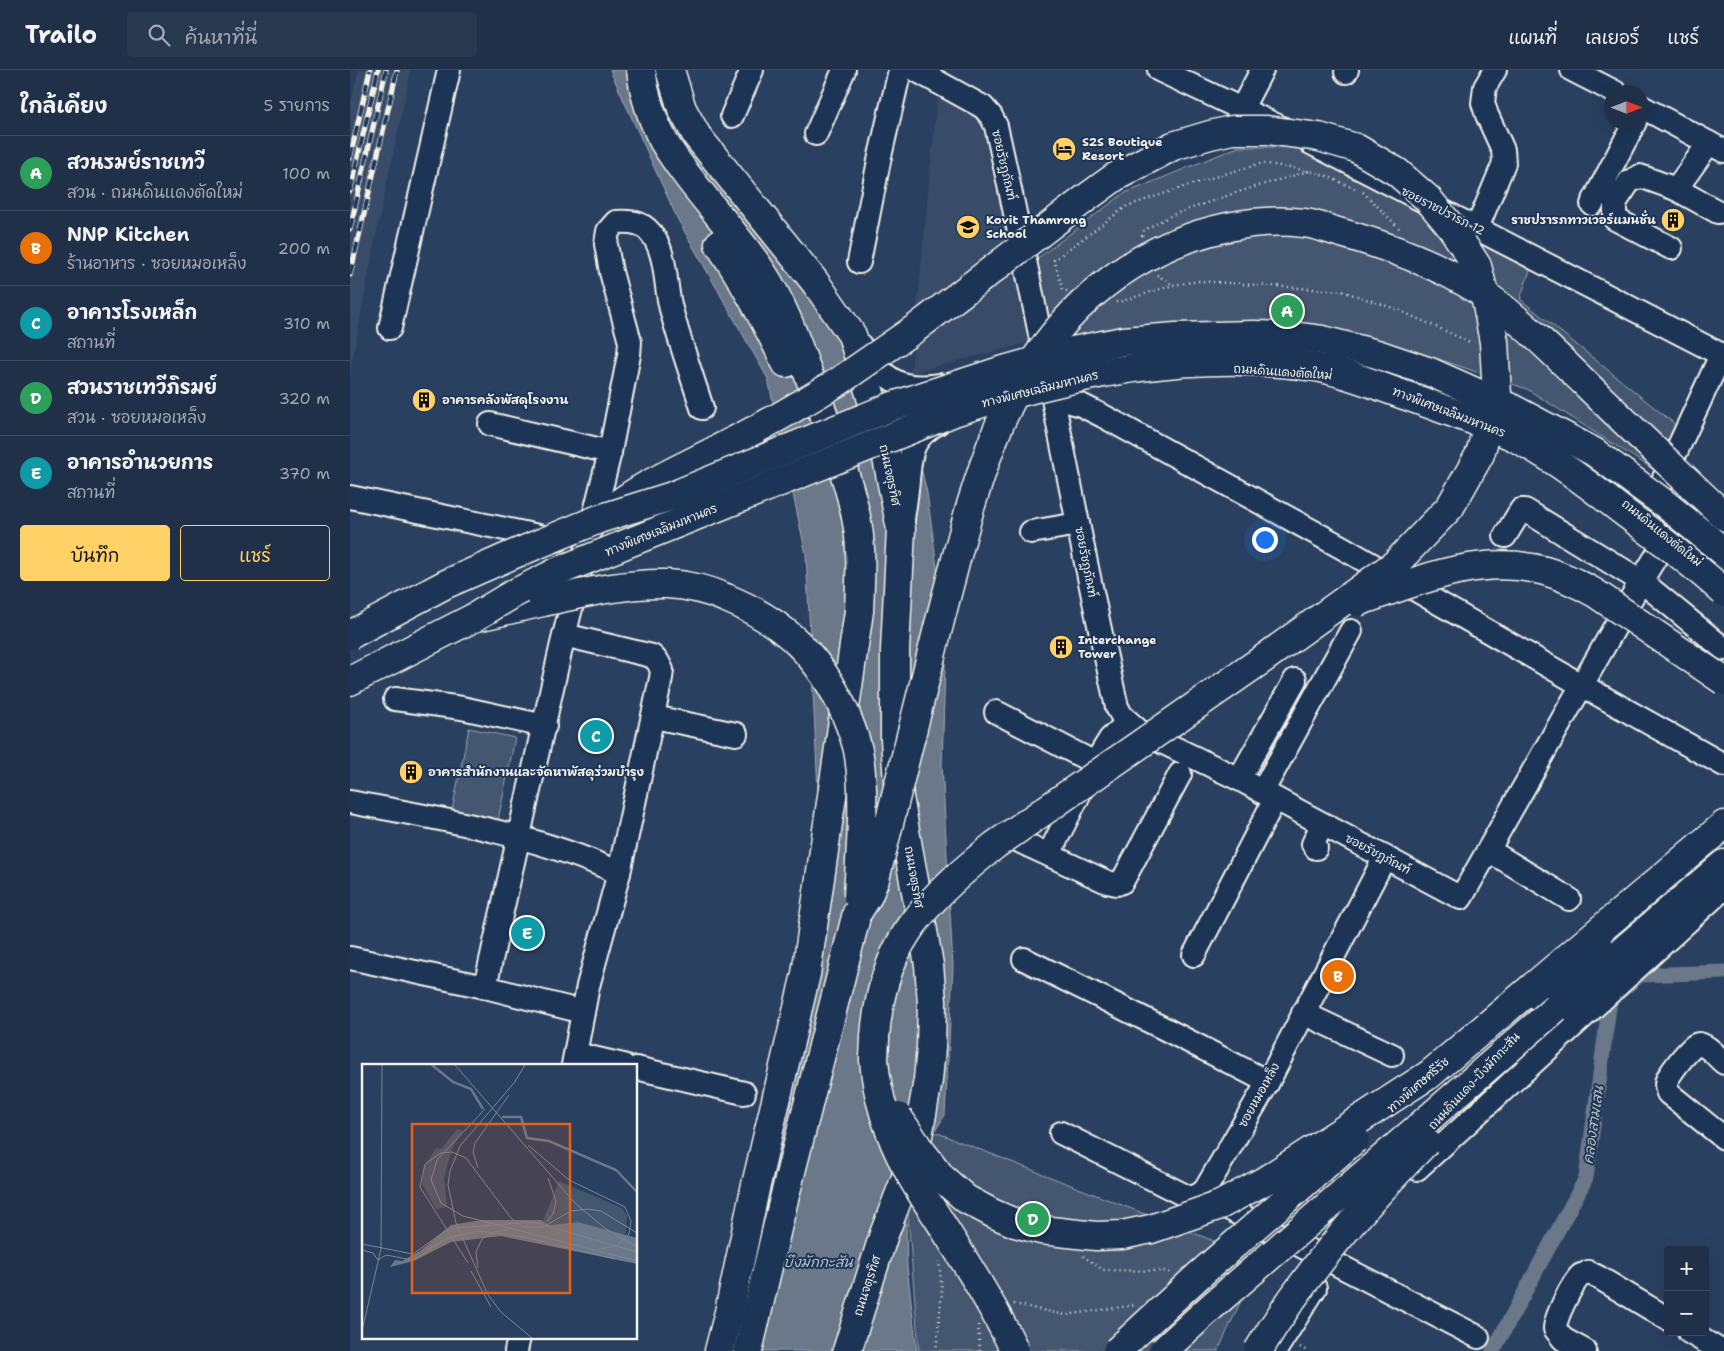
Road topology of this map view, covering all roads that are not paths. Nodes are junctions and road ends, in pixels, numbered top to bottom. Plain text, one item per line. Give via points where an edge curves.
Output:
1 (449, 70) edge
2 (621, 70) edge
3 (640, 70) edge
4 (655, 70) edge
5 (670, 70) edge
6 (752, 70) edge
7 (844, 70) edge
8 (900, 70) edge
9 (916, 70) edge
10 (1159, 70) edge
11 (1262, 70) edge
12 (1494, 70) edge
13 (1572, 70) edge
14 (1604, 86) edge
15 (1241, 110) junction
16 (1649, 115) edge
17 (732, 116) dead end
18 (1630, 130) edge
19 (816, 134) dead end
20 (1716, 147) edge
21 (1676, 189) junction
22 (1592, 204) dead end
23 (1718, 212) dead end
24 (1477, 228) junction
25 (1671, 248) dead end
26 (859, 262) dead end
27 (390, 328) dead end
28 (852, 334) junction
29 (1044, 353) junction
30 (1722, 356) edge
31 (1052, 392) junction
32 (870, 395) junction
33 (702, 408) dead end
34 (490, 424) dead end
35 (832, 439) junction
36 (610, 452) junction
37 (1658, 491) junction
38 (350, 497) edge
39 (1724, 516) edge
40 (600, 519) junction
41 (1078, 524) junction
42 (901, 529) junction
43 (1031, 532) dead end
44 (1505, 536) dead end
45 (1668, 537) junction
46 (1724, 544) edge
47 (586, 546) junction
48 (1724, 552) edge
49 (1641, 581) junction
50 (1724, 584) edge
51 (1724, 592) edge
52 (1329, 613) junction
53 (473, 618) junction
54 (1351, 631) dead end
55 (350, 634) edge
56 (564, 635) junction
57 (1724, 649) edge
58 (1295, 680) dead end
59 (350, 681) edge
60 (1724, 681) edge
61 (1583, 686) junction
62 (395, 699) dead end
63 (996, 712) dead end
64 (654, 717) junction
65 (1128, 722) junction
66 (545, 726) junction
67 (736, 734) dead end
68 (1095, 763) junction
69 (1724, 765) edge
70 (1180, 774) dead end
71 (1239, 779) junction
72 (1268, 796) junction
73 (350, 802) edge
74 (1322, 825) junction
75 (1724, 825) edge
76 (1724, 835) edge
77 (518, 837) junction
78 (1021, 842) dead end
79 (1316, 848) dead end
80 (1490, 851) junction
81 (1049, 854) junction
82 (1385, 857) junction
83 (1724, 864) edge
84 (620, 873) junction
85 (1724, 888) edge
86 (1569, 898) dead end
87 (857, 913) junction
88 (1194, 956) dead end
89 (350, 958) edge
90 (1024, 959) dead end
91 (486, 987) junction
92 (1556, 1008) junction
93 (583, 1012) junction
94 (1302, 1013) junction
95 (1392, 1055) dead end
96 (574, 1059) edge
97 (1724, 1063) edge
98 (615, 1064) edge
99 (638, 1068) edge
100 (1430, 1074) junction
101 (1268, 1082) junction
102 (879, 1089) junction
103 (744, 1093) dead end
104 (1062, 1134) dead end
105 (1724, 1138) edge
106 (1201, 1194) junction
107 (1323, 1259) junction
108 (729, 1312) junction
109 (1664, 1317) edge
110 (1696, 1336) edge
111 (1478, 1337) dead end
112 (519, 1338) edge
113 (848, 1344) edge
114 (516, 1351) edge
115 (719, 1351) edge
116 (735, 1351) edge
117 (748, 1351) edge
118 (1014, 1351) edge
119 (1117, 1351) edge
120 (1163, 1351) edge
121 (1252, 1351) edge
122 (1258, 1351) edge
123 (1275, 1351) edge
124 (1585, 1351) edge
125 (1720, 1351) edge

1 - 27 street
2 - 35 main road, bridge via 628,102 654,157 741,276 791,374
3 - 35 main road, bridge via 649,108 664,141 764,274 784,313
4 - 32 main road, ถนนจตุรทิศ via 663,100 686,144 791,280
5 - 28 main road, ถนนจตุรทิศ via 682,110 697,136 815,282
6 - 17 street
7 - 19 street
8 - 26 street
9 - 29 street, ซอยรัชฎภัณฑ์ via 984,107 991,116
10 - 15 street, ซอยราชปรารภ 12
11 - 15 street
12 - 24 street via 1485,86 1483,103 1503,150 1504,163
13 - 14 street
15 - 24 street, ซอยราชปรารภ 12
16 - 20 street
18 - 22 street
20 - 21 street
21 - 23 street
21 - 25 street via 1640,176 1628,182 1614,210 1615,220
24 - 30 street, ซอยราชปรารภ 12
28 - 29 street via 878,368 906,386 937,386
28 - 32 main road, ถนนจตุรทิศ
29 - 31 street, ซอยรัชฎภัณฑ์
29 - 37 street via 1103,340 1167,333 1310,334 1428,366 1512,402 1597,446
30 - 37 street
31 - 41 street, ซอยรัชฎภัณฑ์
31 - 42 street, ถนนดินแดงตัดใหม่ via 988,404 944,420 922,433 910,454
31 - 45 street, ถนนดินแดงตัดใหม่ via 1089,381 1151,372 1257,368 1326,374 1419,394 1504,426 1545,447 1619,498
31 - 61 street via 1112,420
32 - 42 main road, ถนนจตุรทิศ, bridge via 882,433
33 - 36 street via 671,309 662,255 655,238 644,226 631,221 616,222 608,231 606,244 630,342
34 - 36 street
35 - 108 main road, bridge via 850,490 858,528 859,611 806,974
36 - 47 street
37 - 46 street
38 - 47 street
39 - 87 main road, bridge via 1549,348 1502,308 1435,266 1367,240 1305,223 1239,225 1172,244 1105,283 1075,310 1038,354 1003,416 981,473 957,554 875,879
40 - 48 main road, ทางพิเศษเฉลิมมหานคร, bridge via 672,496 893,406 1068,352 1123,341 1176,337 1290,336 1322,340 1377,354 1430,372 1513,409 1594,452
40 - 52 main road, bridge via 640,488 745,436 838,382 953,302 1086,198 1146,160 1173,146 1225,132 1289,132 1356,148 1397,172 1428,200 1452,228 1476,266 1494,342 1496,395 1480,454 1450,507 1395,564
40 - 55 main road, ทางพิเศษเฉลิมมหานคร, bridge via 446,584
41 - 43 street
41 - 65 street, ซอยรัชฎภัณฑ์ via 1117,706
42 - 113 main road, ถนนจตุรทิศ, bridge via 895,650 895,739 899,797 929,965 931,1048 918,1136
44 - 49 street via 1521,510 1525,510
45 - 49 street
45 - 50 street, ถนนดินแดงตัดใหม่
47 - 56 street
49 - 57 street
49 - 61 street
51 - 53 main road, ทางพิเศษเฉลิมมหานคร, bridge via 1581,479 1548,455 1512,436 1340,372 1278,363 1227,361 1152,365 1082,376 992,399 561,570
52 - 60 main road, bridge via 1447,571 1496,565 1522,566 1545,571 1594,593
52 - 102 main road, bridge via 995,846 937,895 901,943 882,990 874,1060
53 - 59 main road, ทางพิเศษเฉลิมมหานคร
53 - 87 main road, bridge via 601,589 668,584 717,594 743,604 788,633 818,664 837,695 859,754 863,791
54 - 72 street
56 - 64 street via 652,656 662,670
56 - 66 street
58 - 71 street
61 - 69 street
61 - 80 street
62 - 66 street via 462,708
63 - 68 street
64 - 67 street
64 - 84 street
65 - 68 street via 1110,739
65 - 71 street, ซอยรัชฎภัณฑ์ via 1139,731
66 - 77 street
68 - 81 street
70 - 81 street via 1122,882 1107,882
71 - 72 street, ซอยรัชฎภัณฑ์
72 - 74 street, ซอยรัชฎภัณฑ์
72 - 88 street
73 - 77 street
74 - 79 street via 1313,844
74 - 82 street, ซอยรัชฎภัณฑ์
75 - 100 main road, ทางพิเศษศรีรัช
76 - 107 street, ถนนดินแดง-บึงมักกะสัน via 1610,933 1329,1236
77 - 84 street via 577,855
77 - 91 street
78 - 81 street
80 - 82 street, ซอยรัชฎภัณฑ์ via 1462,898
80 - 86 street
82 - 94 street, ซอยหมอเหล็ง
83 - 92 main road
84 - 93 street
85 - 107 street, ถนนดินแดง-บึงมักกะสัน via 1422,1163
87 - 117 main road
89 - 91 street
90 - 101 street
91 - 93 street
92 - 120 main road, bridge
92 - 122 main road, bridge via 1370,1202 1298,1291
93 - 96 street
94 - 95 street
94 - 101 street, ซอยหมอเหล็ง
96 - 98 street
97 - 105 street via 1708,1048 1695,1044 1668,1078 1666,1087 1668,1093
99 - 103 street
100 - 102 main road, bridge via 1266,1180 1220,1205 1151,1229 1096,1236 1041,1230 1015,1223 966,1199 942,1178
100 - 119 main road, ทางพิเศษศรีรัช, bridge via 1197,1276
101 - 106 street, ซอยหมอเหล็ง
102 - 118 main road, bridge via 888,1129 907,1169 1001,1323
104 - 106 street via 1186,1196
106 - 107 street via 1203,1199
107 - 111 street
107 - 121 street, ถนนดินแดง-บึงมักกะสัน
107 - 123 street, ถนนดินแดง-บึงมักกะสัน
108 - 115 main road
108 - 116 main road
109 - 124 street via 1588,1272 1581,1275 1564,1303 1554,1329 1563,1339
110 - 125 street
112 - 114 street

